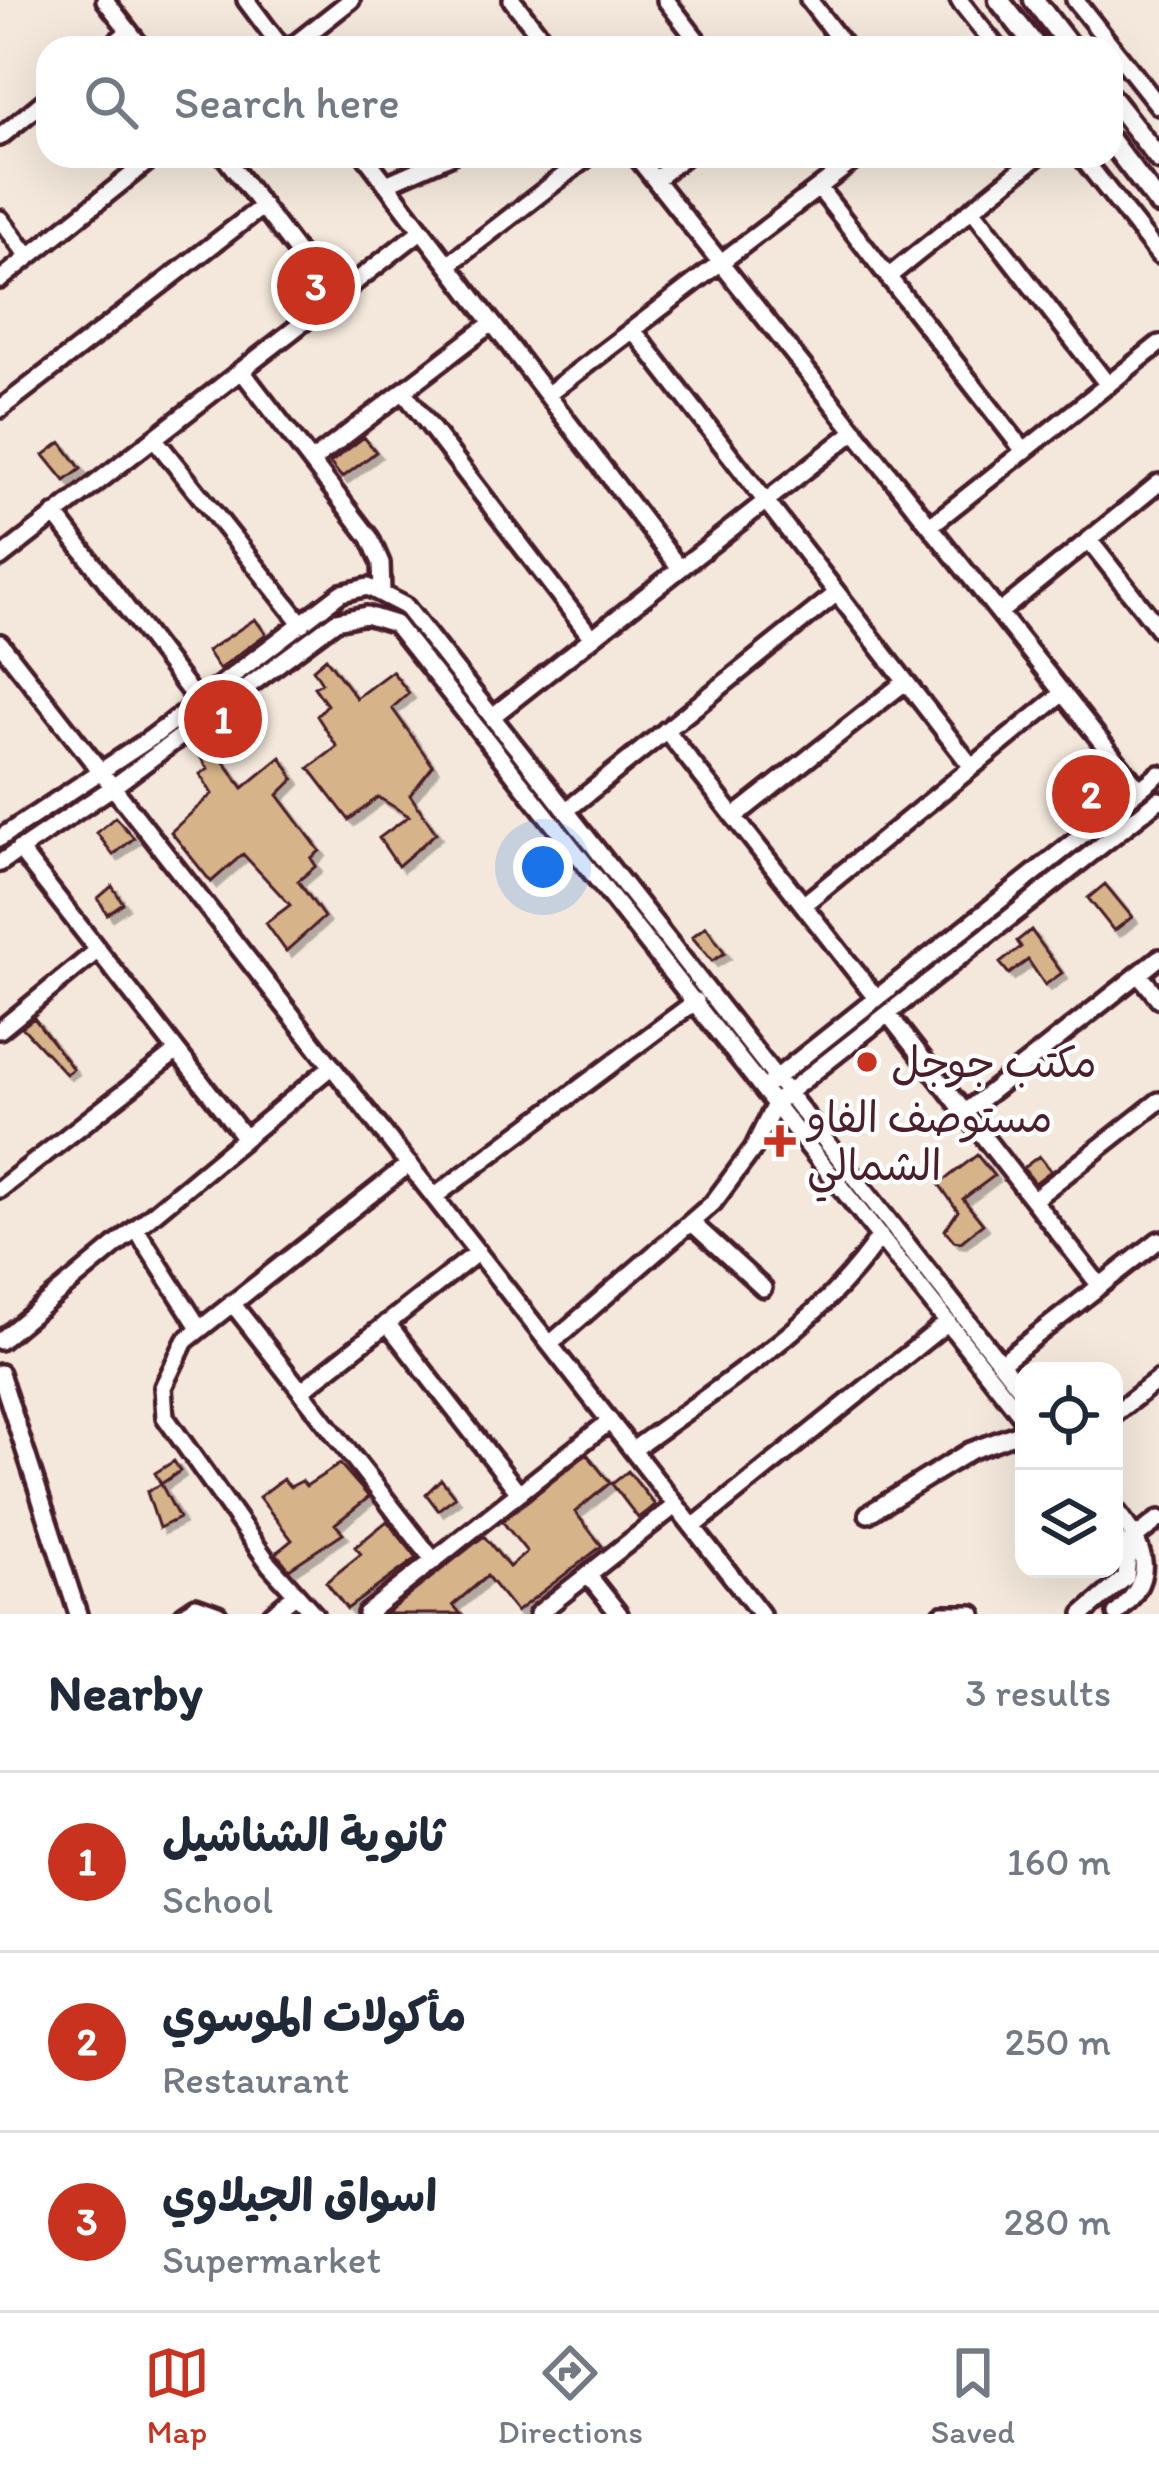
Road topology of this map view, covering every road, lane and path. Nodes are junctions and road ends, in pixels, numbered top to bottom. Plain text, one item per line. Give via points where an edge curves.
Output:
1 (105, 0) edge
2 (246, 0) edge
3 (351, 0) edge
4 (665, 0) edge
5 (808, 0) edge
6 (959, 0) edge
7 (1000, 0) edge
8 (1034, 0) edge
9 (1075, 0) edge
10 (519, 2) edge
11 (129, 31) junction
12 (123, 36) edge
13 (133, 36) edge
14 (276, 36) edge
15 (302, 36) edge
16 (542, 36) edge
17 (694, 36) edge
18 (837, 36) edge
19 (988, 36) edge
20 (1028, 36) edge
21 (1062, 36) edge
22 (1104, 36) edge
23 (1123, 61) edge
24 (1159, 106) edge
25 (36, 108) edge
26 (1123, 113) edge
27 (0, 137) edge
28 (1123, 158) edge
29 (1159, 159) edge
30 (140, 168) edge
31 (233, 168) edge
32 (374, 168) edge
33 (423, 168) edge
34 (573, 168) edge
35 (646, 168) edge
36 (670, 168) edge
37 (845, 168) edge
38 (1023, 168) edge
39 (1090, 168) edge
40 (655, 180) junction
41 (386, 184) junction
42 (819, 188) junction
43 (1159, 204) edge
44 (262, 206) junction
45 (972, 209) junction
46 (0, 219) edge
47 (422, 230) junction
48 (1159, 255) edge
49 (29, 257) junction
50 (722, 263) junction
51 (448, 265) junction
52 (888, 277) junction
53 (0, 280) edge
54 (333, 299) junction
55 (492, 322) junction
56 (633, 330) junction
57 (1159, 344) edge
58 (241, 370) junction
59 (1108, 385) junction
60 (403, 391) junction
61 (547, 395) junction
62 (0, 409) edge
63 (855, 431) junction
64 (154, 437) junction
65 (1024, 451) junction
66 (312, 461) junction
67 (1159, 483) edge
68 (765, 502) junction
69 (55, 514) junction
70 (930, 526) junction
71 (1089, 540) junction
72 (0, 558) edge
73 (680, 569) junction
74 (382, 591) junction
75 (837, 593) junction
76 (999, 613) junction
77 (302, 624) junction
78 (1158, 626) edge
79 (592, 638) junction
80 (0, 643) edge
81 (905, 682) junction
82 (1063, 693) junction
83 (198, 702) junction
84 (494, 716) junction
85 (666, 730) junction
86 (972, 767) junction
87 (102, 772) junction
88 (1159, 774) edge
89 (113, 787) junction
90 (1139, 789) junction
91 (1157, 807) edge
92 (568, 810) junction
93 (734, 817) junction
94 (0, 838) edge
95 (20, 849) junction
96 (0, 863) edge
97 (803, 905) junction
98 (98, 950) junction
99 (1159, 958) edge
100 (1139, 974) junction
101 (876, 998) junction
102 (1159, 999) edge
103 (696, 1001) junction
104 (888, 1014) junction
105 (0, 1030) edge
106 (177, 1052) junction
107 (332, 1066) junction
108 (770, 1082) junction
109 (782, 1098) junction
110 (1159, 1101) edge
111 (965, 1112) junction
112 (245, 1138) junction
113 (409, 1164) junction
114 (0, 1189) edge
115 (434, 1197) junction
116 (1033, 1200) junction
117 (691, 1222) junction
118 (136, 1229) junction
119 (880, 1235) junction
120 (1159, 1240) edge
121 (478, 1252) junction
122 (1100, 1286) junction
123 (763, 1288) dead end
124 (232, 1303) junction
125 (948, 1322) junction
126 (387, 1323) junction
127 (200, 1329) junction
128 (0, 1341) edge
129 (550, 1344) junction
130 (1001, 1364) junction
131 (0, 1373) edge
132 (1159, 1379) edge
133 (1015, 1382) edge
134 (301, 1391) junction
135 (1123, 1407) edge
136 (1015, 1408) edge
137 (610, 1421) junction
138 (1015, 1434) edge
139 (633, 1450) junction
140 (519, 1493) junction
141 (676, 1505) junction
142 (868, 1514) dead end
143 (1159, 1519) edge
144 (693, 1526) junction
145 (1135, 1551) edge
146 (434, 1561) junction
147 (588, 1575) junction
148 (296, 1594) junction
149 (78, 1614) edge
150 (184, 1614) edge
151 (218, 1614) edge
152 (272, 1614) edge
153 (314, 1614) edge
154 (366, 1614) edge
155 (538, 1614) edge
156 (619, 1614) edge
157 (761, 1614) edge
158 (942, 1614) edge
159 (973, 1614) edge
160 (1083, 1614) edge
161 (1116, 1614) edge

1 - 11 street
2 - 14 street
3 - 15 street
4 - 17 street
5 - 18 street
6 - 19 street
7 - 20 main road
8 - 21 main road
9 - 22 street
10 - 16 street
11 - 12 street
11 - 13 street
23 - 24 street
25 - 27 street
26 - 29 main road
28 - 43 main road
30 - 49 street
31 - 44 street
32 - 41 street
33 - 41 street
34 - 51 street
35 - 40 street
36 - 40 street
37 - 42 street
38 - 45 street
39 - 48 street
40 - 50 street
41 - 47 street
42 - 50 street
42 - 52 street
44 - 54 street
44 - 62 street
45 - 52 street
45 - 59 street
46 - 49 street
47 - 51 street
47 - 54 street
49 - 53 street
50 - 56 street
50 - 63 street
51 - 55 street
52 - 65 street
54 - 58 street
55 - 60 street
55 - 61 street
56 - 61 street
56 - 68 street
57 - 59 street
58 - 64 street
58 - 66 street
59 - 65 street
60 - 66 street
60 - 79 street
61 - 73 street
63 - 68 street
63 - 70 street
64 - 69 street
64 - 77 street
65 - 70 street
66 - 74 street via 370,538
67 - 71 street
68 - 73 street
68 - 75 street
69 - 72 street
69 - 83 street
70 - 76 street
71 - 76 street
71 - 78 street
73 - 79 street
74 - 77 street via 354,588
74 - 84 street via 405,606
75 - 81 street
75 - 85 street
76 - 82 street
77 - 83 street
79 - 84 street
80 - 87 street
81 - 86 street
81 - 93 street
82 - 86 street
82 - 90 street
83 - 87 street
84 - 92 street
85 - 92 street
85 - 93 street
86 - 97 street
87 - 89 street
87 - 94 street
88 - 90 street
89 - 95 street
89 - 103 street via 336,621 381,618 418,646
89 - 107 street
90 - 101 street
91 - 104 street
92 - 108 street
93 - 97 street
95 - 96 street
95 - 98 street
97 - 101 street
98 - 105 street
98 - 106 street
99 - 100 street
100 - 102 street
100 - 111 street
101 - 108 street
103 - 108 street
103 - 115 street
104 - 109 street
104 - 111 street
106 - 112 street
106 - 114 street
107 - 112 street
107 - 113 street
108 - 109 street
109 - 117 street via 737,1174
109 - 119 street
109 - 130 street
110 - 116 street
111 - 116 street
112 - 118 street
113 - 115 street
113 - 124 street
115 - 121 street
116 - 122 street
117 - 123 street
117 - 129 street
118 - 127 street
118 - 128 street
119 - 125 street
119 - 139 street via 812,1317
120 - 122 street
121 - 126 street
121 - 129 street
122 - 130 street
124 - 127 street
124 - 134 street
125 - 136 street
125 - 144 street
126 - 134 street
126 - 140 street
127 - 148 street via 171,1364 165,1417
129 - 137 street
130 - 133 street
131 - 149 street
132 - 135 street
134 - 146 street
137 - 139 street
137 - 140 street
138 - 142 street via 970,1451
139 - 141 street
140 - 146 street
141 - 144 street
141 - 147 street
143 - 145 street
144 - 157 street
145 - 160 street via 1122,1583
145 - 161 street via 1142,1588
146 - 154 street
147 - 155 street
147 - 156 street
148 - 152 street
148 - 153 street
150 - 151 street via 196,1606
158 - 159 street

